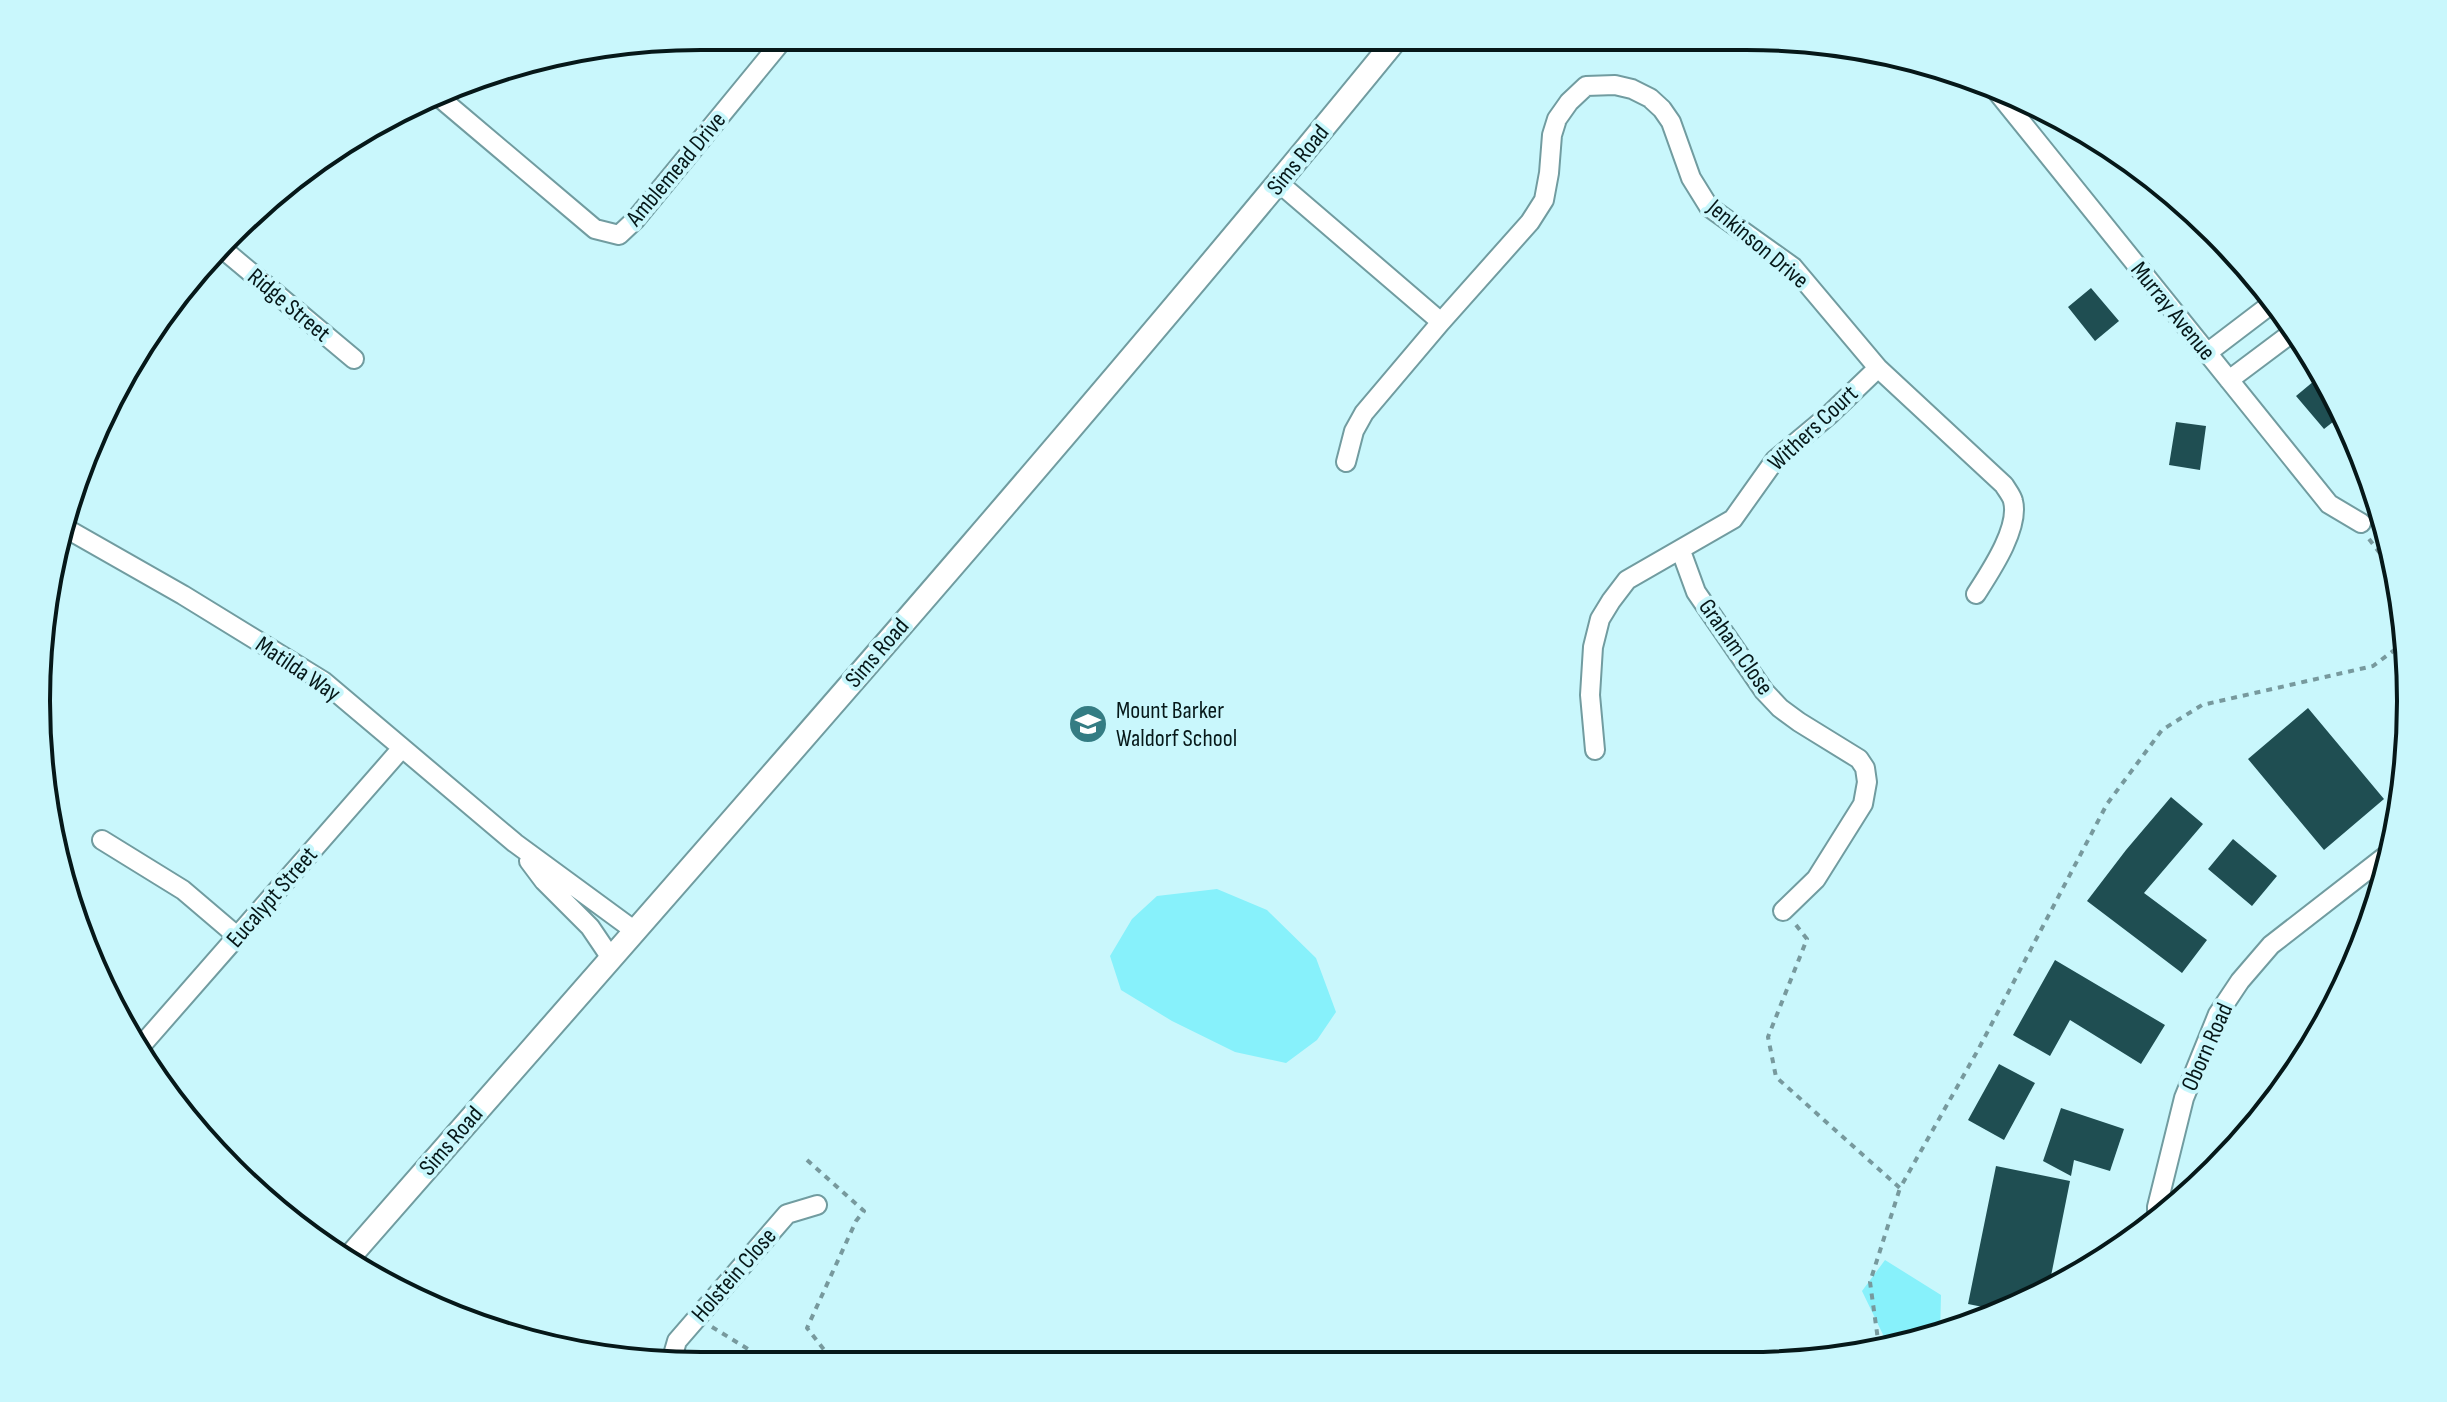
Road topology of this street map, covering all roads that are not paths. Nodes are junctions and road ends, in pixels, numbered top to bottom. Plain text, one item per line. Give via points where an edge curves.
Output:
1 (775, 50) edge
2 (1387, 50) edge
3 (446, 103) edge
4 (2009, 106) edge
5 (1279, 183) junction
6 (229, 254) edge
7 (2265, 309) edge
8 (1441, 322) junction
9 (2286, 337) edge
10 (2207, 353) junction
11 (354, 359) dead end
12 (1878, 368) junction
13 (2229, 380) junction
14 (1346, 462) dead end
15 (2361, 523) road end
16 (72, 532) edge
17 (1681, 551) junction
18 (1976, 594) dead end
19 (402, 748) junction
20 (1595, 750) dead end
21 (102, 840) dead end
22 (515, 843) junction
23 (2376, 863) edge
24 (1783, 911) road end
25 (635, 931) junction
26 (237, 936) junction
27 (611, 958) junction
28 (146, 1040) edge
29 (2158, 1204) edge
30 (817, 1205) dead end
31 (354, 1252) edge
32 (674, 1351) edge

1 - 3 street, Amblemead Drive via 619,235 595,229
2 - 5 street, Sims Road
4 - 10 street, Murray Avenue
5 - 8 street
5 - 25 street, Sims Road
6 - 11 street, Ridge Street
7 - 10 street
8 - 12 street, Jenkinson Drive via 1544,200 1552,135 1569,102 1586,86 1615,85 1650,98 1662,109 1709,207 1793,267
8 - 14 street, Jenkinson Drive via 1364,413
9 - 13 street
10 - 13 street, Murray Avenue
12 - 17 street, Withers Court via 1775,460 1733,519
12 - 18 street, Jenkinson Drive via 2004,485 2013,501 2002,550
13 - 15 street, Murray Avenue via 2329,504
16 - 19 street, Matilda Way via 323,681
17 - 20 street, Withers Court via 1627,580 1600,619 1590,695
17 - 24 street, Graham Close via 1696,592 1764,691 1865,768 1863,804 1816,879
19 - 22 street, Matilda Way
19 - 26 street, Eucalypt Street
21 - 26 street via 183,890
22 - 25 street, Matilda Way
22 - 27 street, Matilda Way
23 - 29 street, Oborn Road via 2271,945 2218,1014 2184,1098
25 - 27 street, Sims Road
26 - 28 street, Eucalypt Street
27 - 31 street, Sims Road
30 - 32 street, Holstein Close via 787,1214 677,1341

